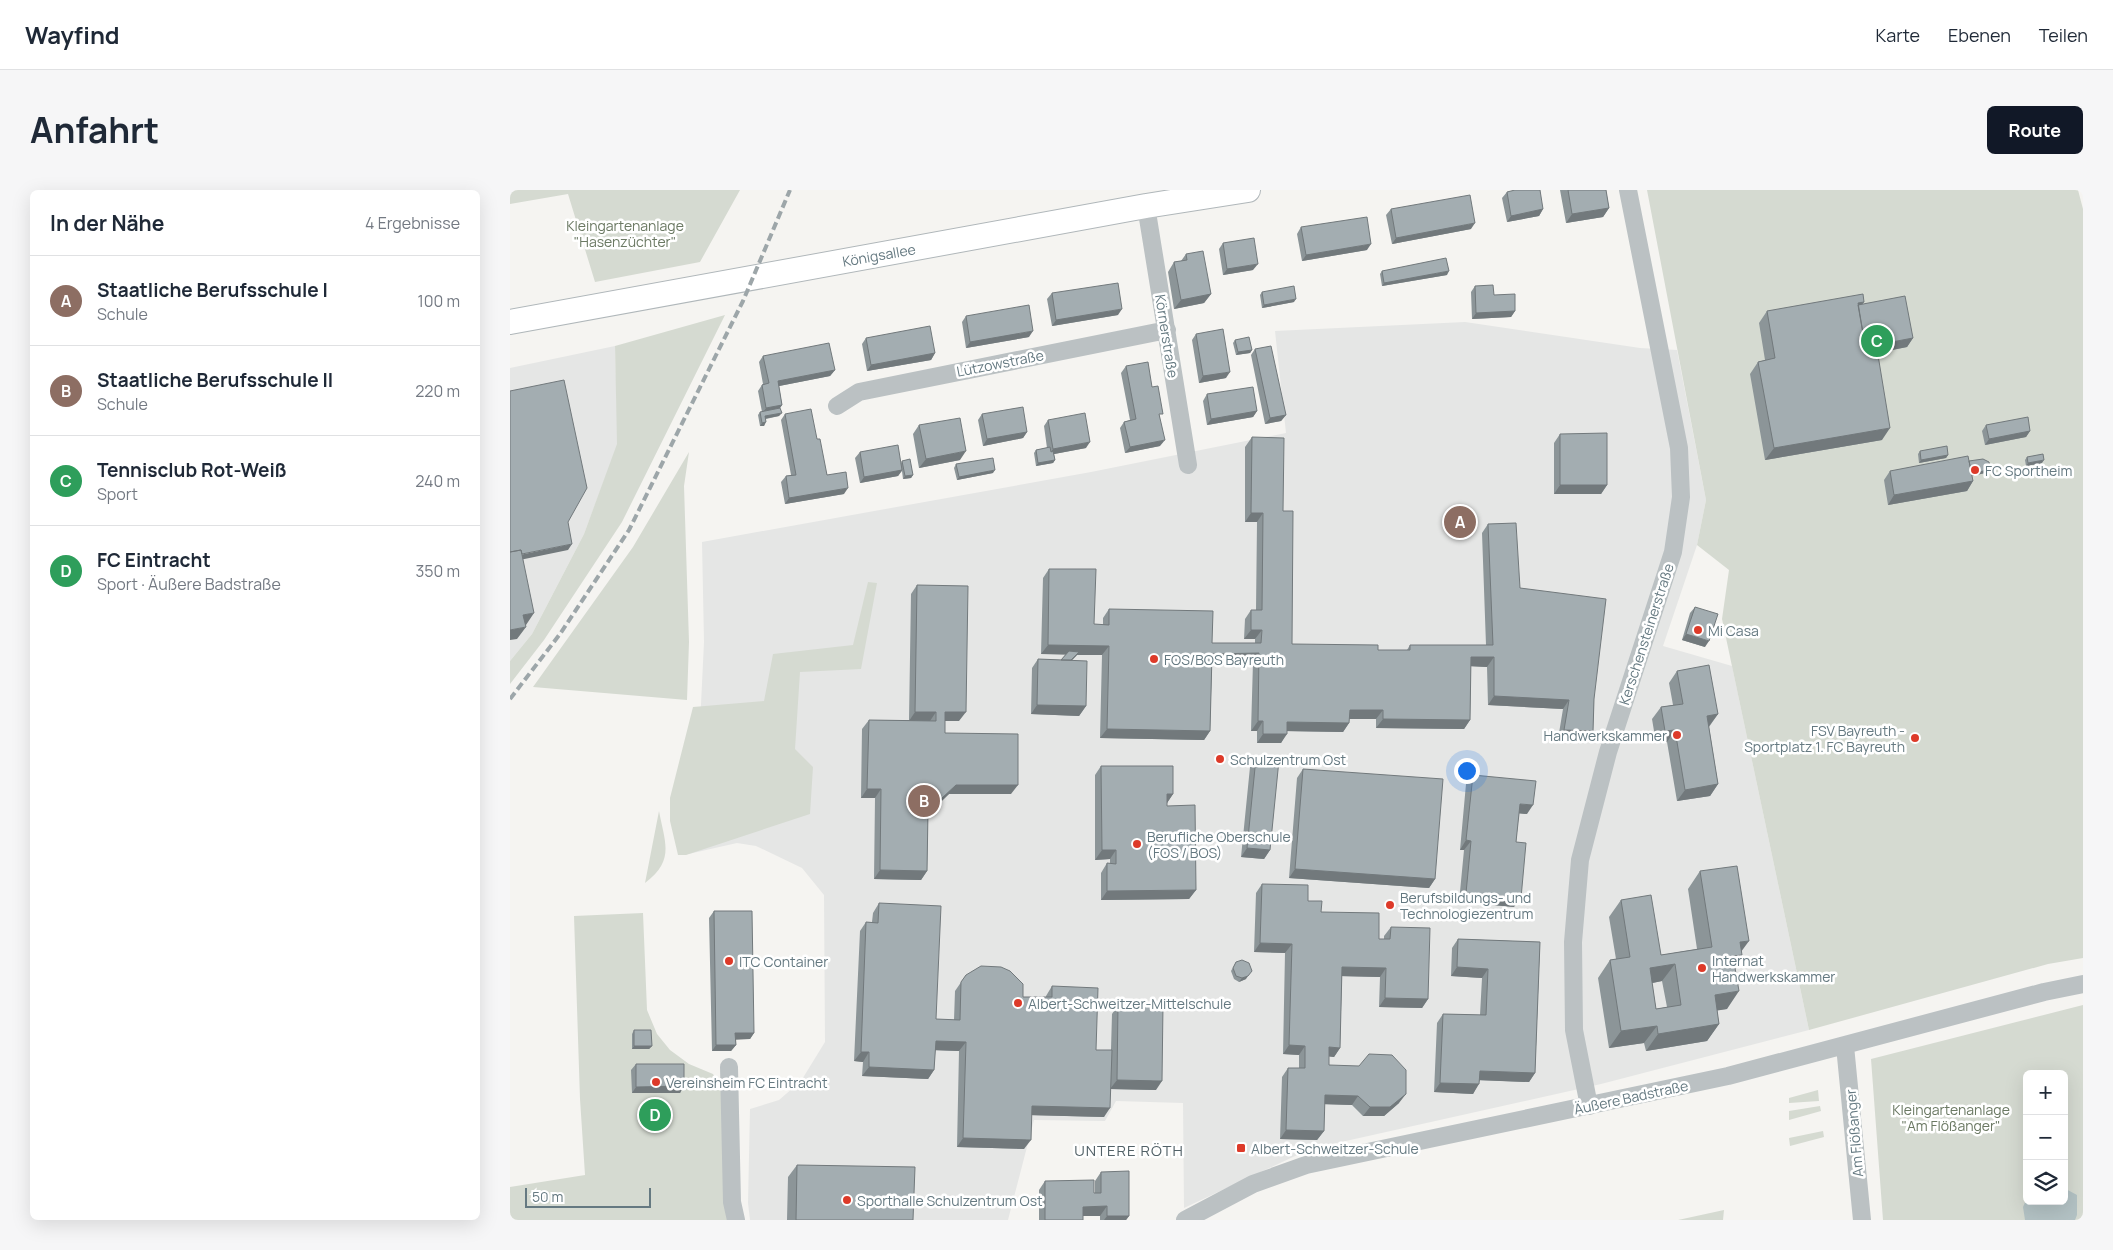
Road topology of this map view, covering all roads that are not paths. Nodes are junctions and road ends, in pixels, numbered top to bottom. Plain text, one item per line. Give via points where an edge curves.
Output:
1 (1248, 190) edge
2 (1628, 190) edge
3 (1146, 206) junction
4 (510, 322) edge
5 (1167, 330) junction
6 (836, 406) dead end
7 (1188, 465) dead end
8 (2083, 984) edge
9 (1845, 1046) junction
10 (729, 1067) dead end
11 (1589, 1106) junction
12 (736, 1220) edge
13 (1184, 1220) edge
14 (1862, 1220) edge

1 - 3 main road, Königsallee
2 - 11 street, Kerschensteinerstraße via 1679,448 1681,497 1673,552 1608,752 1580,860 1573,942 1574,1030
3 - 4 main road, Königsallee
3 - 5 street, Körnerstraße
5 - 6 street, Lützowstraße via 859,392
5 - 7 street, Körnerstraße
8 - 9 street, Äußere Badstraße
9 - 11 street, Äußere Badstraße via 1728,1076
9 - 14 street, Am Flößanger
10 - 12 street via 732,1202
11 - 13 street, Äußere Badstraße via 1306,1165 1253,1184

